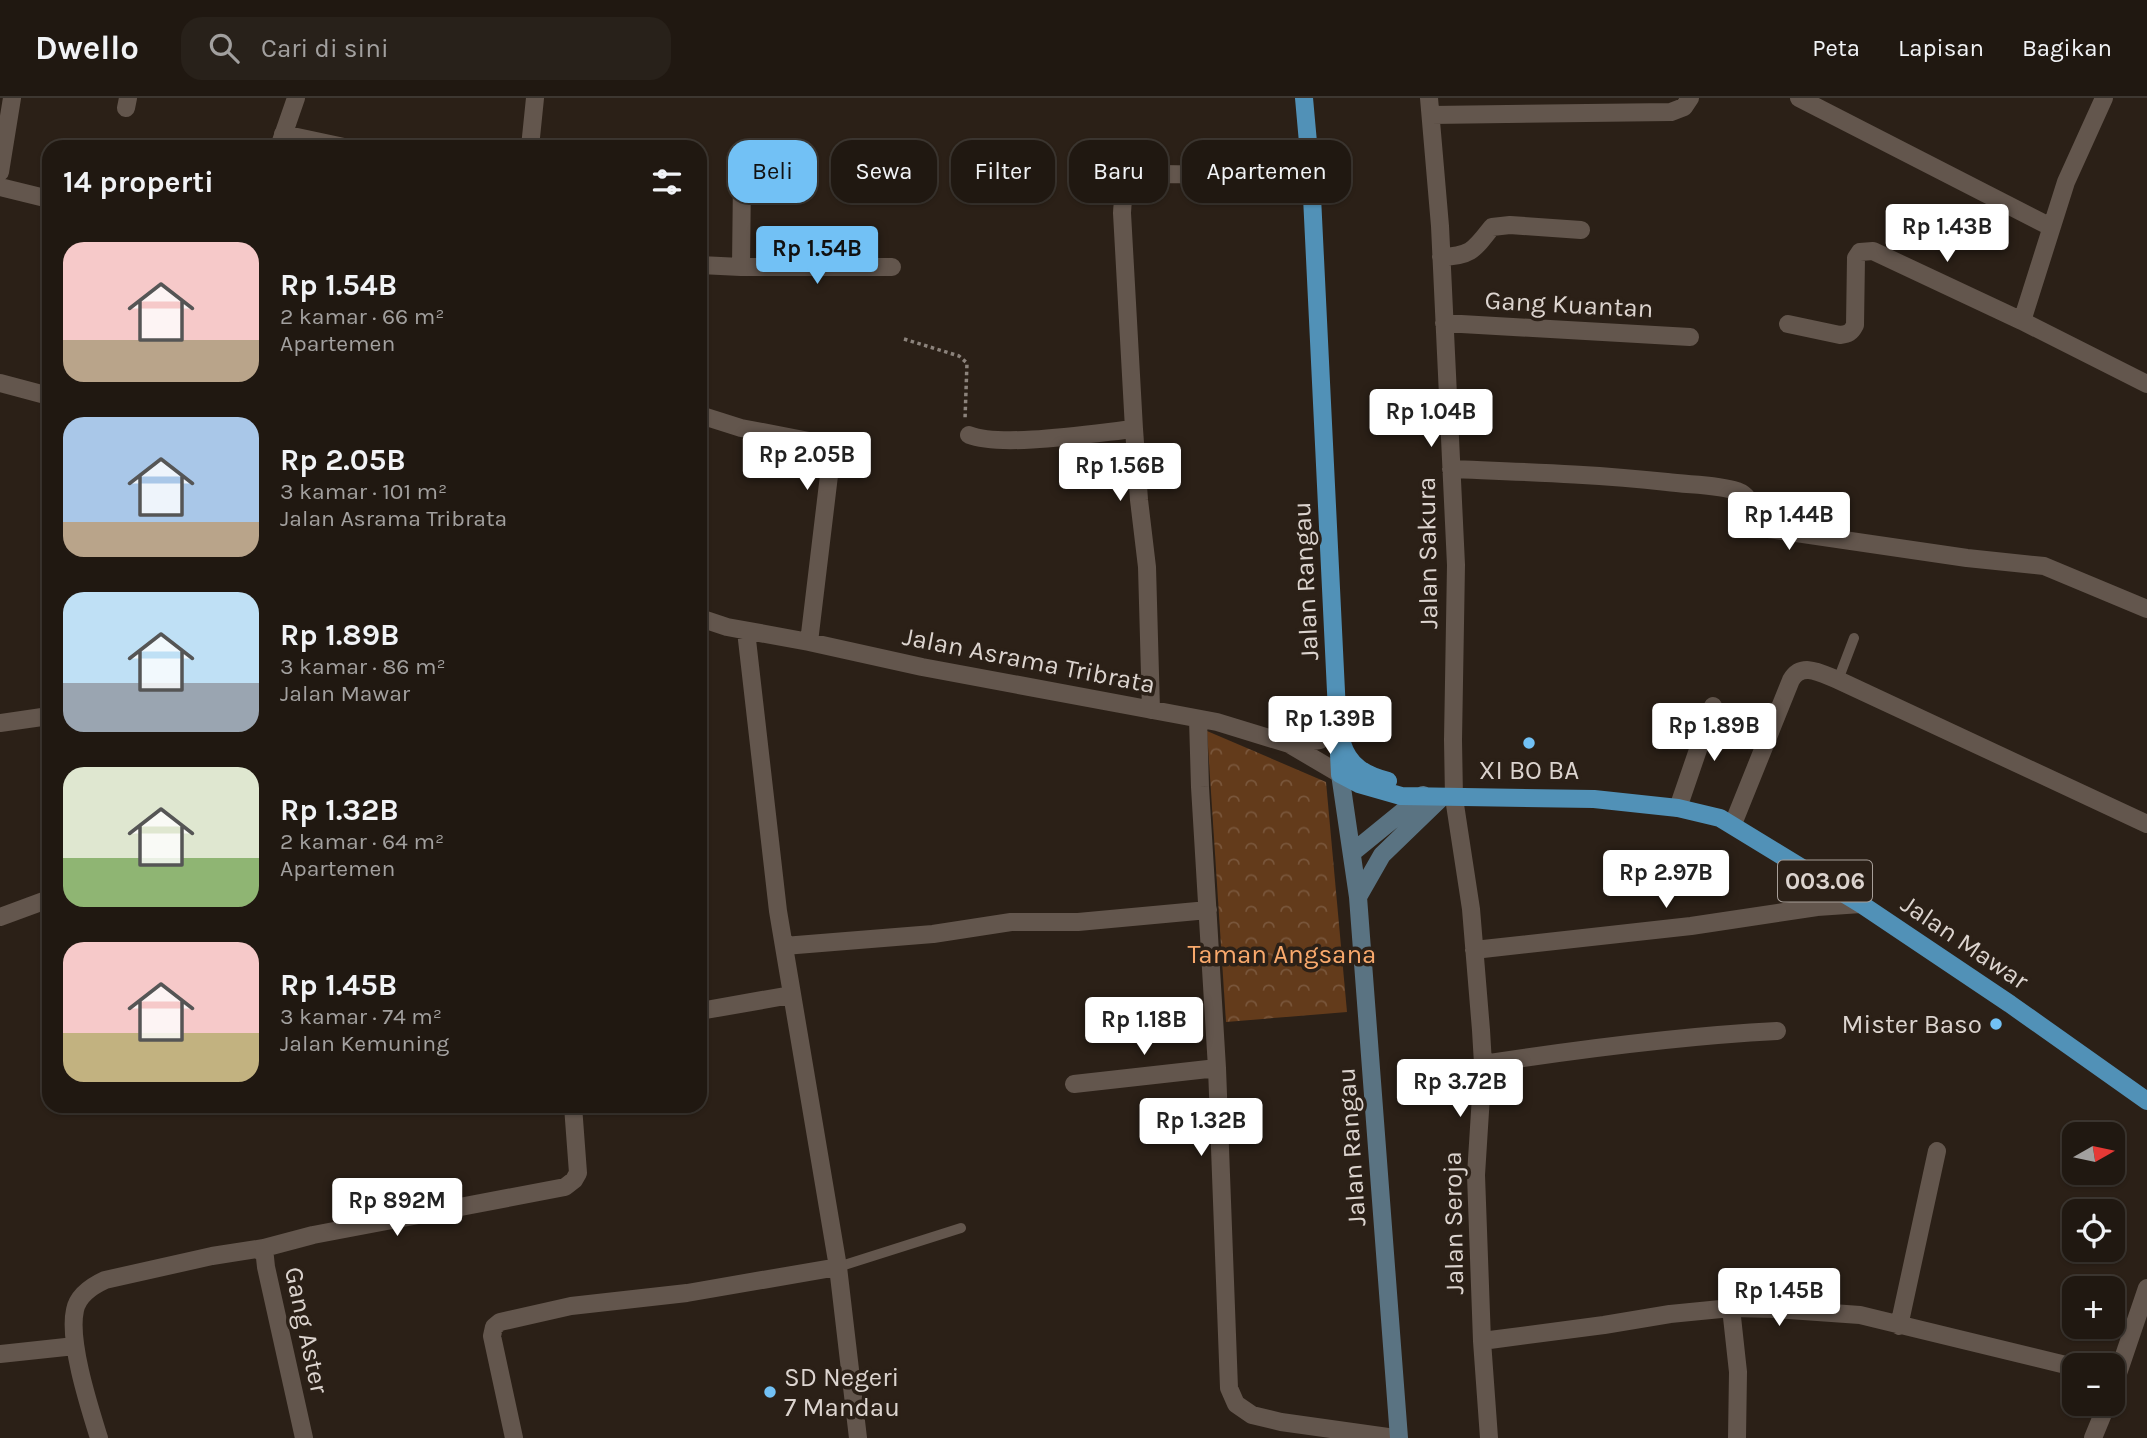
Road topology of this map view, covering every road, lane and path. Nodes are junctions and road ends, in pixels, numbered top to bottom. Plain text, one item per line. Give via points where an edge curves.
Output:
1 (12, 98) edge
2 (296, 98) edge
3 (535, 98) edge
4 (1304, 98) edge
5 (1690, 98) edge
6 (1799, 98) edge
7 (2104, 98) edge
8 (1430, 106) edge
9 (281, 140) edge
10 (531, 140) edge
11 (1308, 140) edge
12 (0, 172) edge
13 (1182, 174) edge
14 (0, 187) edge
15 (42, 197) edge
16 (742, 203) edge
17 (1312, 203) edge
18 (2051, 227) junction
19 (1581, 230) dead end
20 (1441, 257) junction
21 (707, 265) edge
22 (741, 267) junction
23 (892, 267) dead end
24 (2022, 321) junction
25 (1444, 323) junction
26 (1788, 324) dead end
27 (1690, 337) dead end
28 (904, 339) dead end
29 (0, 383) edge
30 (2147, 384) edge
31 (42, 394) edge
32 (707, 417) edge
33 (1134, 429) junction
34 (969, 435) joint
35 (1451, 469) junction
36 (2147, 609) edge
37 (707, 620) edge
38 (746, 631) junction
39 (1854, 638) dead end
40 (809, 642) junction
41 (1838, 680) junction
42 (1713, 706) dead end
43 (1151, 710) junction
44 (42, 717) edge
45 (1198, 719) junction
46 (0, 723) edge
47 (1338, 724) junction
48 (1311, 742) junction
49 (1289, 744) junction
50 (1342, 762) junction
51 (1423, 795) junction
52 (1448, 797) junction
53 (1678, 808) junction
54 (1733, 824) junction
55 (2147, 824) edge
56 (1353, 852) junction
57 (1358, 897) junction
58 (42, 901) edge
59 (1861, 904) junction
60 (1208, 909) junction
61 (0, 916) edge
62 (784, 946) junction
63 (1474, 950) junction
64 (791, 995) junction
65 (707, 1010) edge
66 (1777, 1031) dead end
67 (1483, 1064) junction
68 (1217, 1068) junction
69 (1074, 1084) dead end
70 (2147, 1101) edge
71 (574, 1113) edge
72 (1937, 1151) dead end
73 (961, 1228) dead end
74 (264, 1248) junction
75 (838, 1267) junction
76 (2147, 1288) edge
77 (1731, 1308) junction
78 (1899, 1326) junction
79 (1482, 1341) junction
80 (75, 1346) junction
81 (1, 1350) edge
82 (2124, 1353) edge
83 (2062, 1364) edge
84 (2102, 1416) edge
85 (99, 1438) edge
86 (304, 1438) edge
87 (514, 1438) edge
88 (858, 1438) edge
89 (1397, 1438) edge
90 (1489, 1438) edge
91 (1737, 1438) edge
92 (2093, 1438) edge

1 - 12 street
2 - 9 street
3 - 10 street
4 - 11 main road, Jalan Rangau
5 - 8 street via 1684,107 1671,112
6 - 18 street
7 - 18 street
8 - 20 street, Jalan Sakura
13 - 33 street via 1141,178 1128,185 1123,196
14 - 15 street
16 - 22 street
17 - 47 main road, Jalan Rangau
18 - 24 street
19 - 20 street via 1492,228 1462,256
20 - 25 street, Jalan Sakura
21 - 22 street
22 - 23 street
24 - 26 street via 1866,250 1856,258 1852,331 1840,335
24 - 30 street
25 - 27 street, Gang Kuantan
25 - 35 street, Jalan Sakura
28 - 34 path via 959,356 967,363 965,429
29 - 31 street
32 - 40 street via 814,442 824,447 829,457
33 - 34 street via 1044,438
33 - 43 street via 1147,566
35 - 36 street via 1608,476 1728,489 1746,497 1762,527 2044,565
35 - 52 street, Jalan Sakura via 1456,565
37 - 38 street, Jalan Asrama Tribrata
38 - 40 street, Jalan Asrama Tribrata
38 - 62 street
39 - 41 lane
40 - 43 street, Jalan Asrama Tribrata
41 - 54 street via 1809,670 1794,675
41 - 55 street
42 - 53 street
43 - 45 street, Jalan Asrama Tribrata
44 - 46 street
45 - 49 street, Jalan Asrama Tribrata
45 - 60 street
47 - 48 street
47 - 50 main road, Jalan Rangau
48 - 49 street
48 - 50 street
49 - 50 street, Jalan Asrama Tribrata
50 - 51 main road, Jalan Mawar / 003.06 via 1359,784 1401,796
50 - 56 street, Jalan Rangau
51 - 52 main road, Jalan Mawar / 003.06
51 - 56 street
52 - 53 main road, Jalan Mawar / 003.06 via 1594,799
52 - 57 street via 1382,855
52 - 63 street, Jalan Seroja via 1471,909
53 - 54 main road, Jalan Mawar / 003.06
54 - 59 main road, Jalan Mawar / 003.06
56 - 57 street, Jalan Rangau
57 - 89 street, Jalan Rangau
58 - 61 street
59 - 63 street
59 - 70 main road, Jalan Mawar / 003.06
60 - 62 street via 1079,922 1011,922 933,934
60 - 68 street
62 - 64 street
63 - 67 street, Jalan Seroja
64 - 65 street
64 - 75 street
66 - 67 street via 1604,1046
67 - 79 street, Jalan Seroja via 1476,1175
68 - 69 street
68 - 89 street via 1227,1361 1229,1388 1236,1404 1252,1415 1281,1422
71 - 74 street, Gang Aster via 578,1173 565,1187
72 - 78 street
73 - 75 lane
74 - 80 street via 92,1286 75,1309
74 - 86 street, Gang Aster
75 - 87 street via 687,1293 571,1306 500,1322 492,1336
75 - 88 street
76 - 82 street
77 - 78 street via 1860,1315
77 - 79 street
77 - 91 street via 1738,1372
78 - 83 street
79 - 90 street, Jalan Seroja
80 - 81 street
80 - 85 street
84 - 92 street

